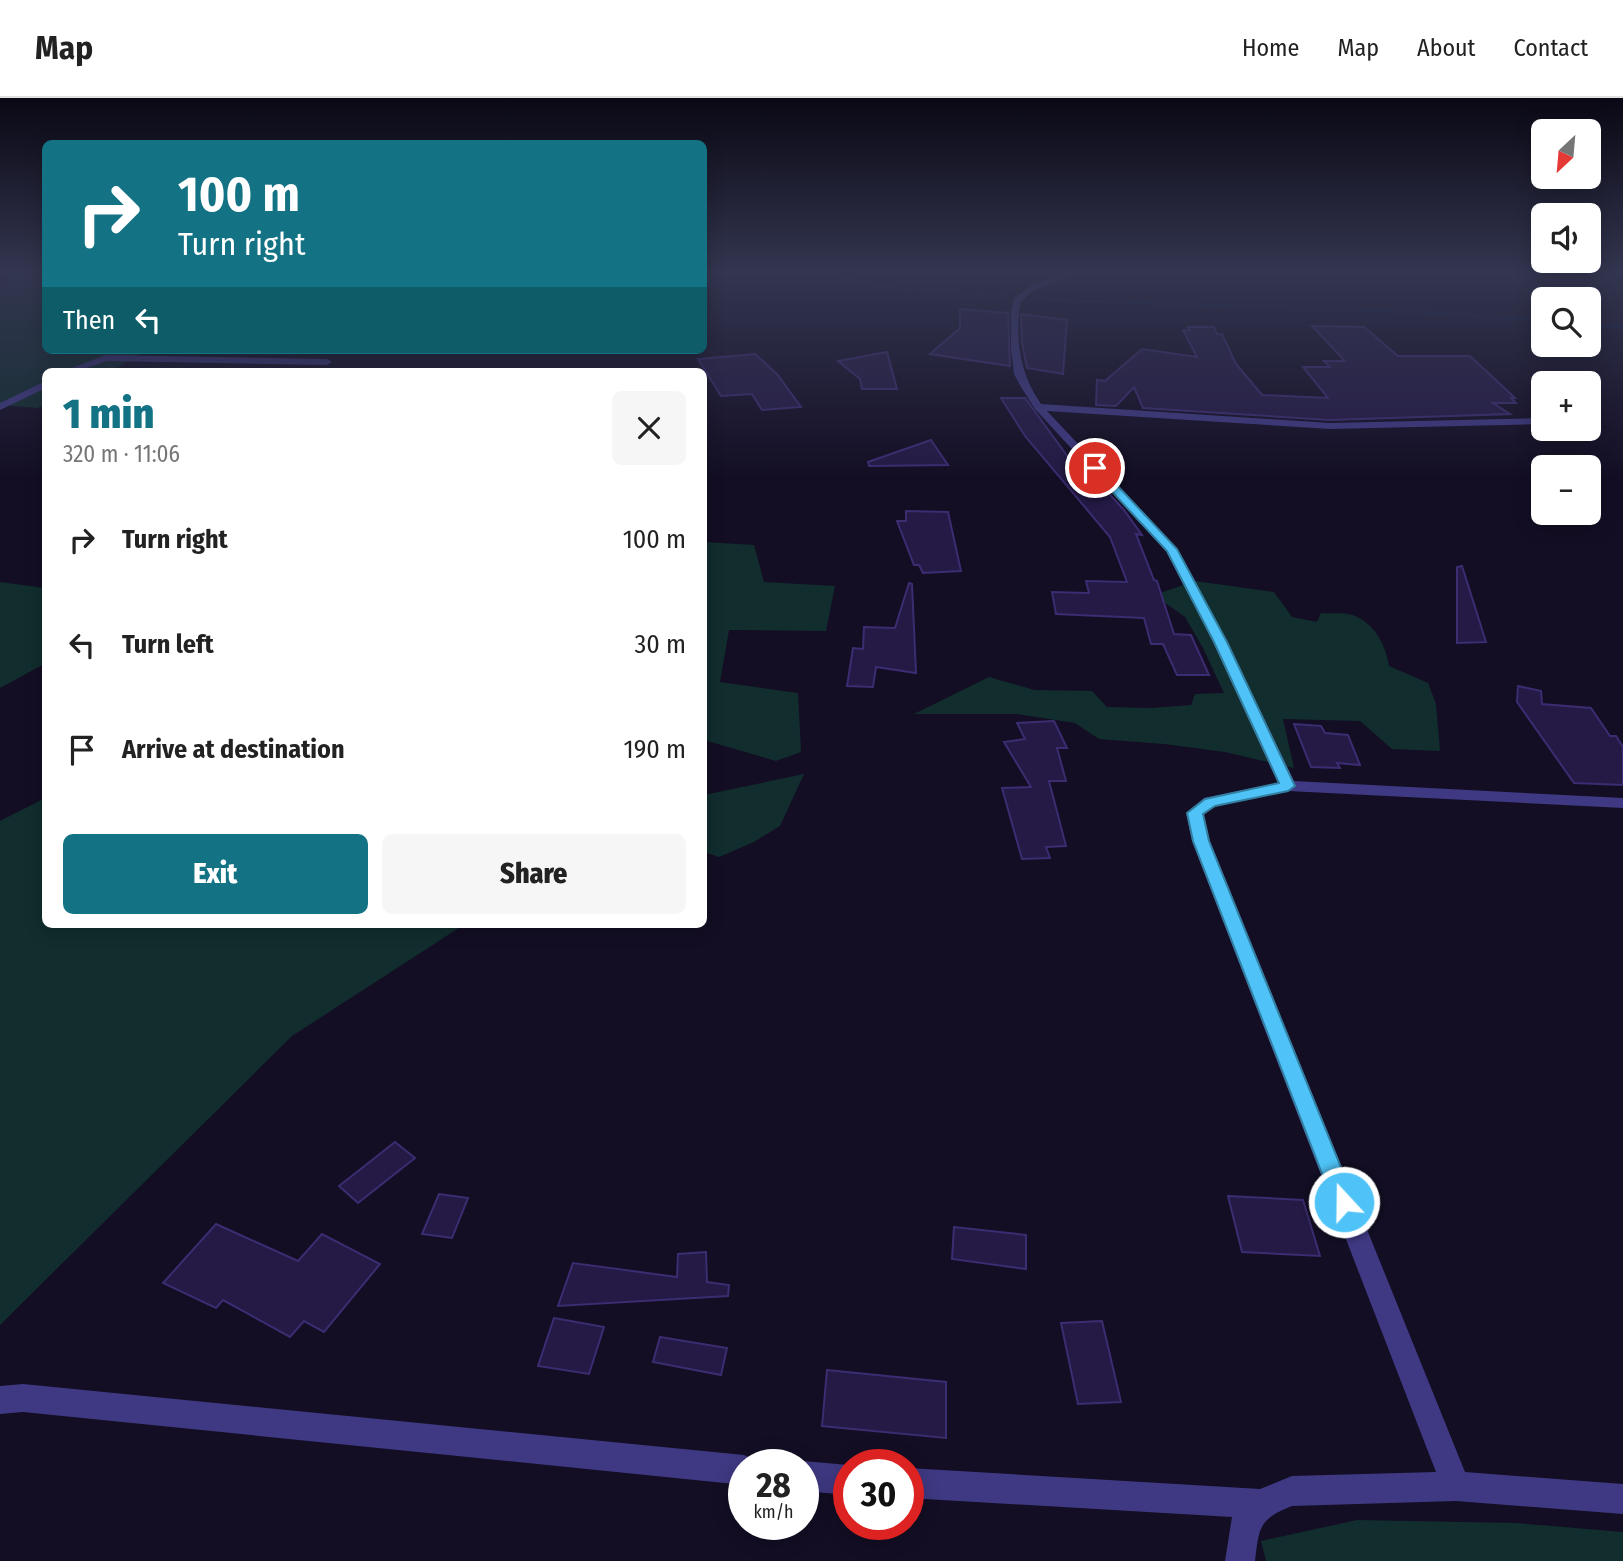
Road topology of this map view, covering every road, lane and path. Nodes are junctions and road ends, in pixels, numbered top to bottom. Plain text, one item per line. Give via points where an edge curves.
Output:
1 (1016, 342) edge
2 (327, 362) dead end
3 (78, 368) edge
4 (42, 386) edge
5 (0, 407) edge
6 (1038, 407) junction
7 (1531, 421) edge
8 (1288, 786) junction
9 (1623, 803) edge
10 (0, 1400) edge
11 (728, 1468) edge
12 (924, 1484) edge
13 (1456, 1486) junction
14 (1623, 1499) edge
15 (1261, 1504) junction
16 (1240, 1561) edge

1 - 6 street via 1018,370
2 - 3 street via 106,358
4 - 5 street
6 - 7 street via 1330,426
6 - 8 street via 1171,549
8 - 9 street
8 - 13 street via 1210,802 1195,813 1201,841
10 - 11 street via 23,1398
12 - 15 street
13 - 14 street
13 - 15 street via 1292,1491
15 - 16 street via 1244,1524

